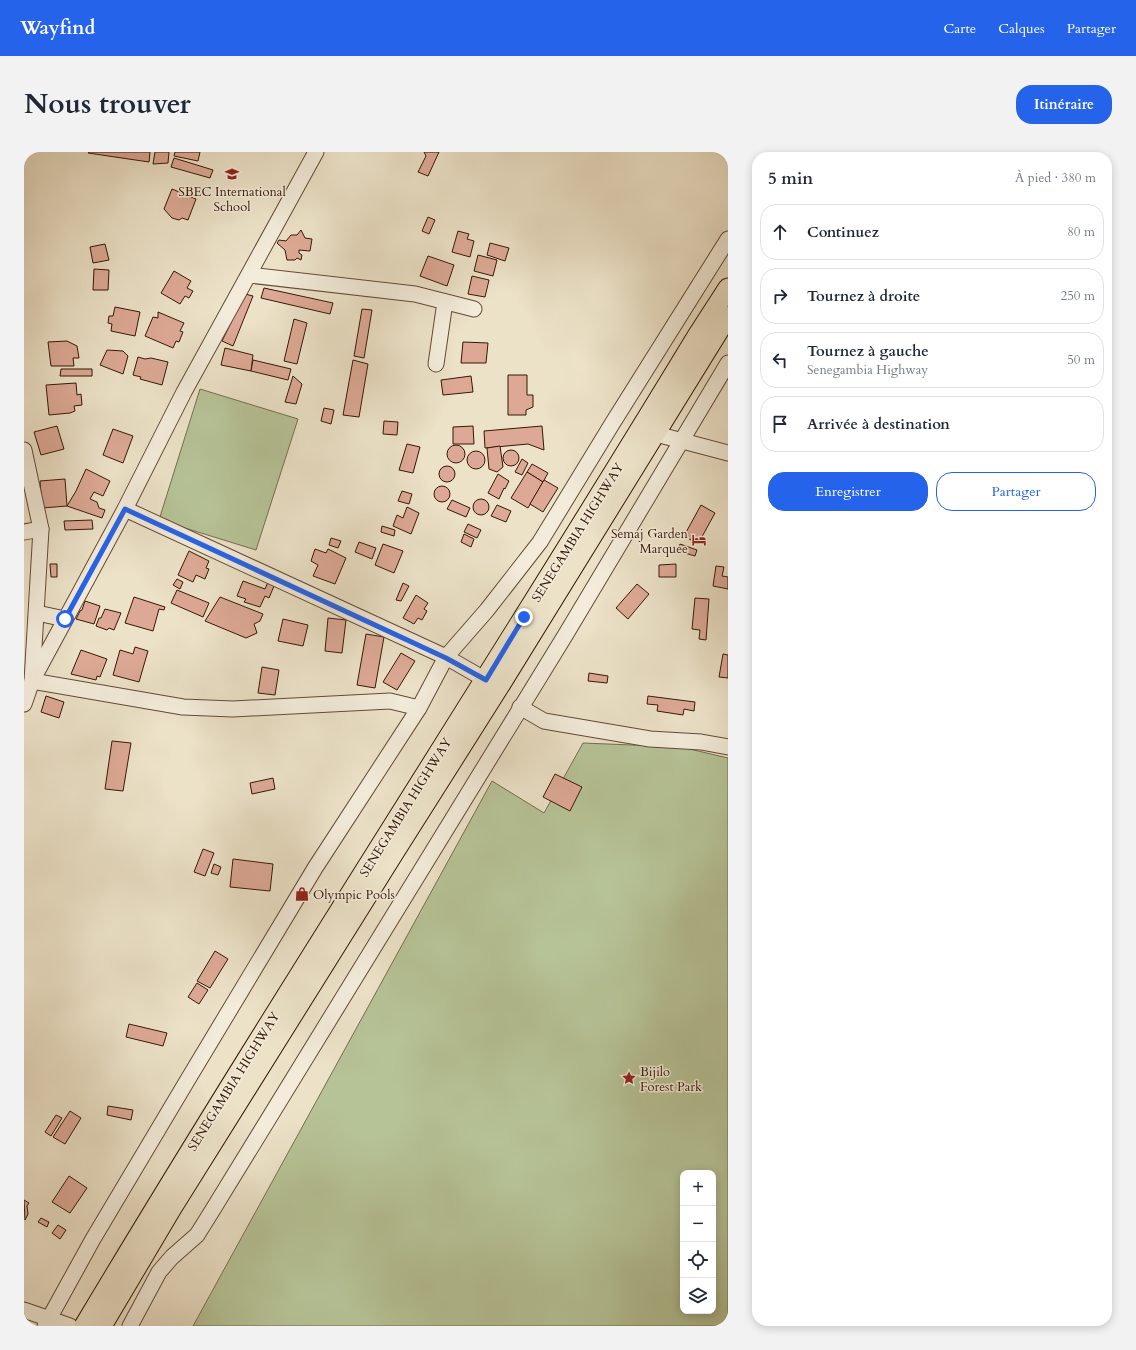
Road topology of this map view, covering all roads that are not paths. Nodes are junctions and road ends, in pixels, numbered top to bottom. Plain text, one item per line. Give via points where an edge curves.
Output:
1 (316, 152) edge
2 (728, 239) edge
3 (249, 275) junction
4 (728, 288) edge
5 (445, 302) junction
6 (474, 309) dead end
7 (728, 316) edge
8 (728, 363) edge
9 (436, 364) dead end
10 (656, 434) junction
11 (682, 440) junction
12 (24, 450) edge
13 (728, 453) edge
14 (125, 509) junction
15 (41, 529) junction
16 (24, 532) edge
17 (37, 613) junction
18 (65, 619) junction
19 (446, 658) junction
20 (486, 680) junction
21 (32, 681) junction
22 (24, 704) edge
23 (520, 707) junction
24 (420, 708) junction
25 (728, 748) edge
26 (24, 1310) edge
27 (46, 1322) edge
28 (70, 1326) edge
29 (84, 1326) edge
30 (102, 1326) edge
31 (130, 1326) edge

1 - 3 street
2 - 19 street via 540,542
3 - 5 street via 415,294
3 - 14 street via 184,392
4 - 20 main road, SENEGAMBIA HIGHWAY
5 - 6 street
5 - 9 street
7 - 10 main road, SENEGAMBIA HIGHWAY
8 - 11 street
10 - 11 street
10 - 30 main road, SENEGAMBIA HIGHWAY via 172,1208
11 - 13 street
11 - 23 street
12 - 15 street
14 - 18 street
14 - 19 street
15 - 16 street
15 - 17 street
17 - 18 street
17 - 21 street
18 - 21 street
19 - 20 street
19 - 24 street
20 - 29 main road, SENEGAMBIA HIGHWAY via 380,845
21 - 22 street
21 - 24 street via 183,707 233,709 390,701
23 - 25 street via 544,721 650,739 701,742
23 - 31 street via 197,1235 159,1272
24 - 27 street via 315,868
26 - 27 street
27 - 28 street

